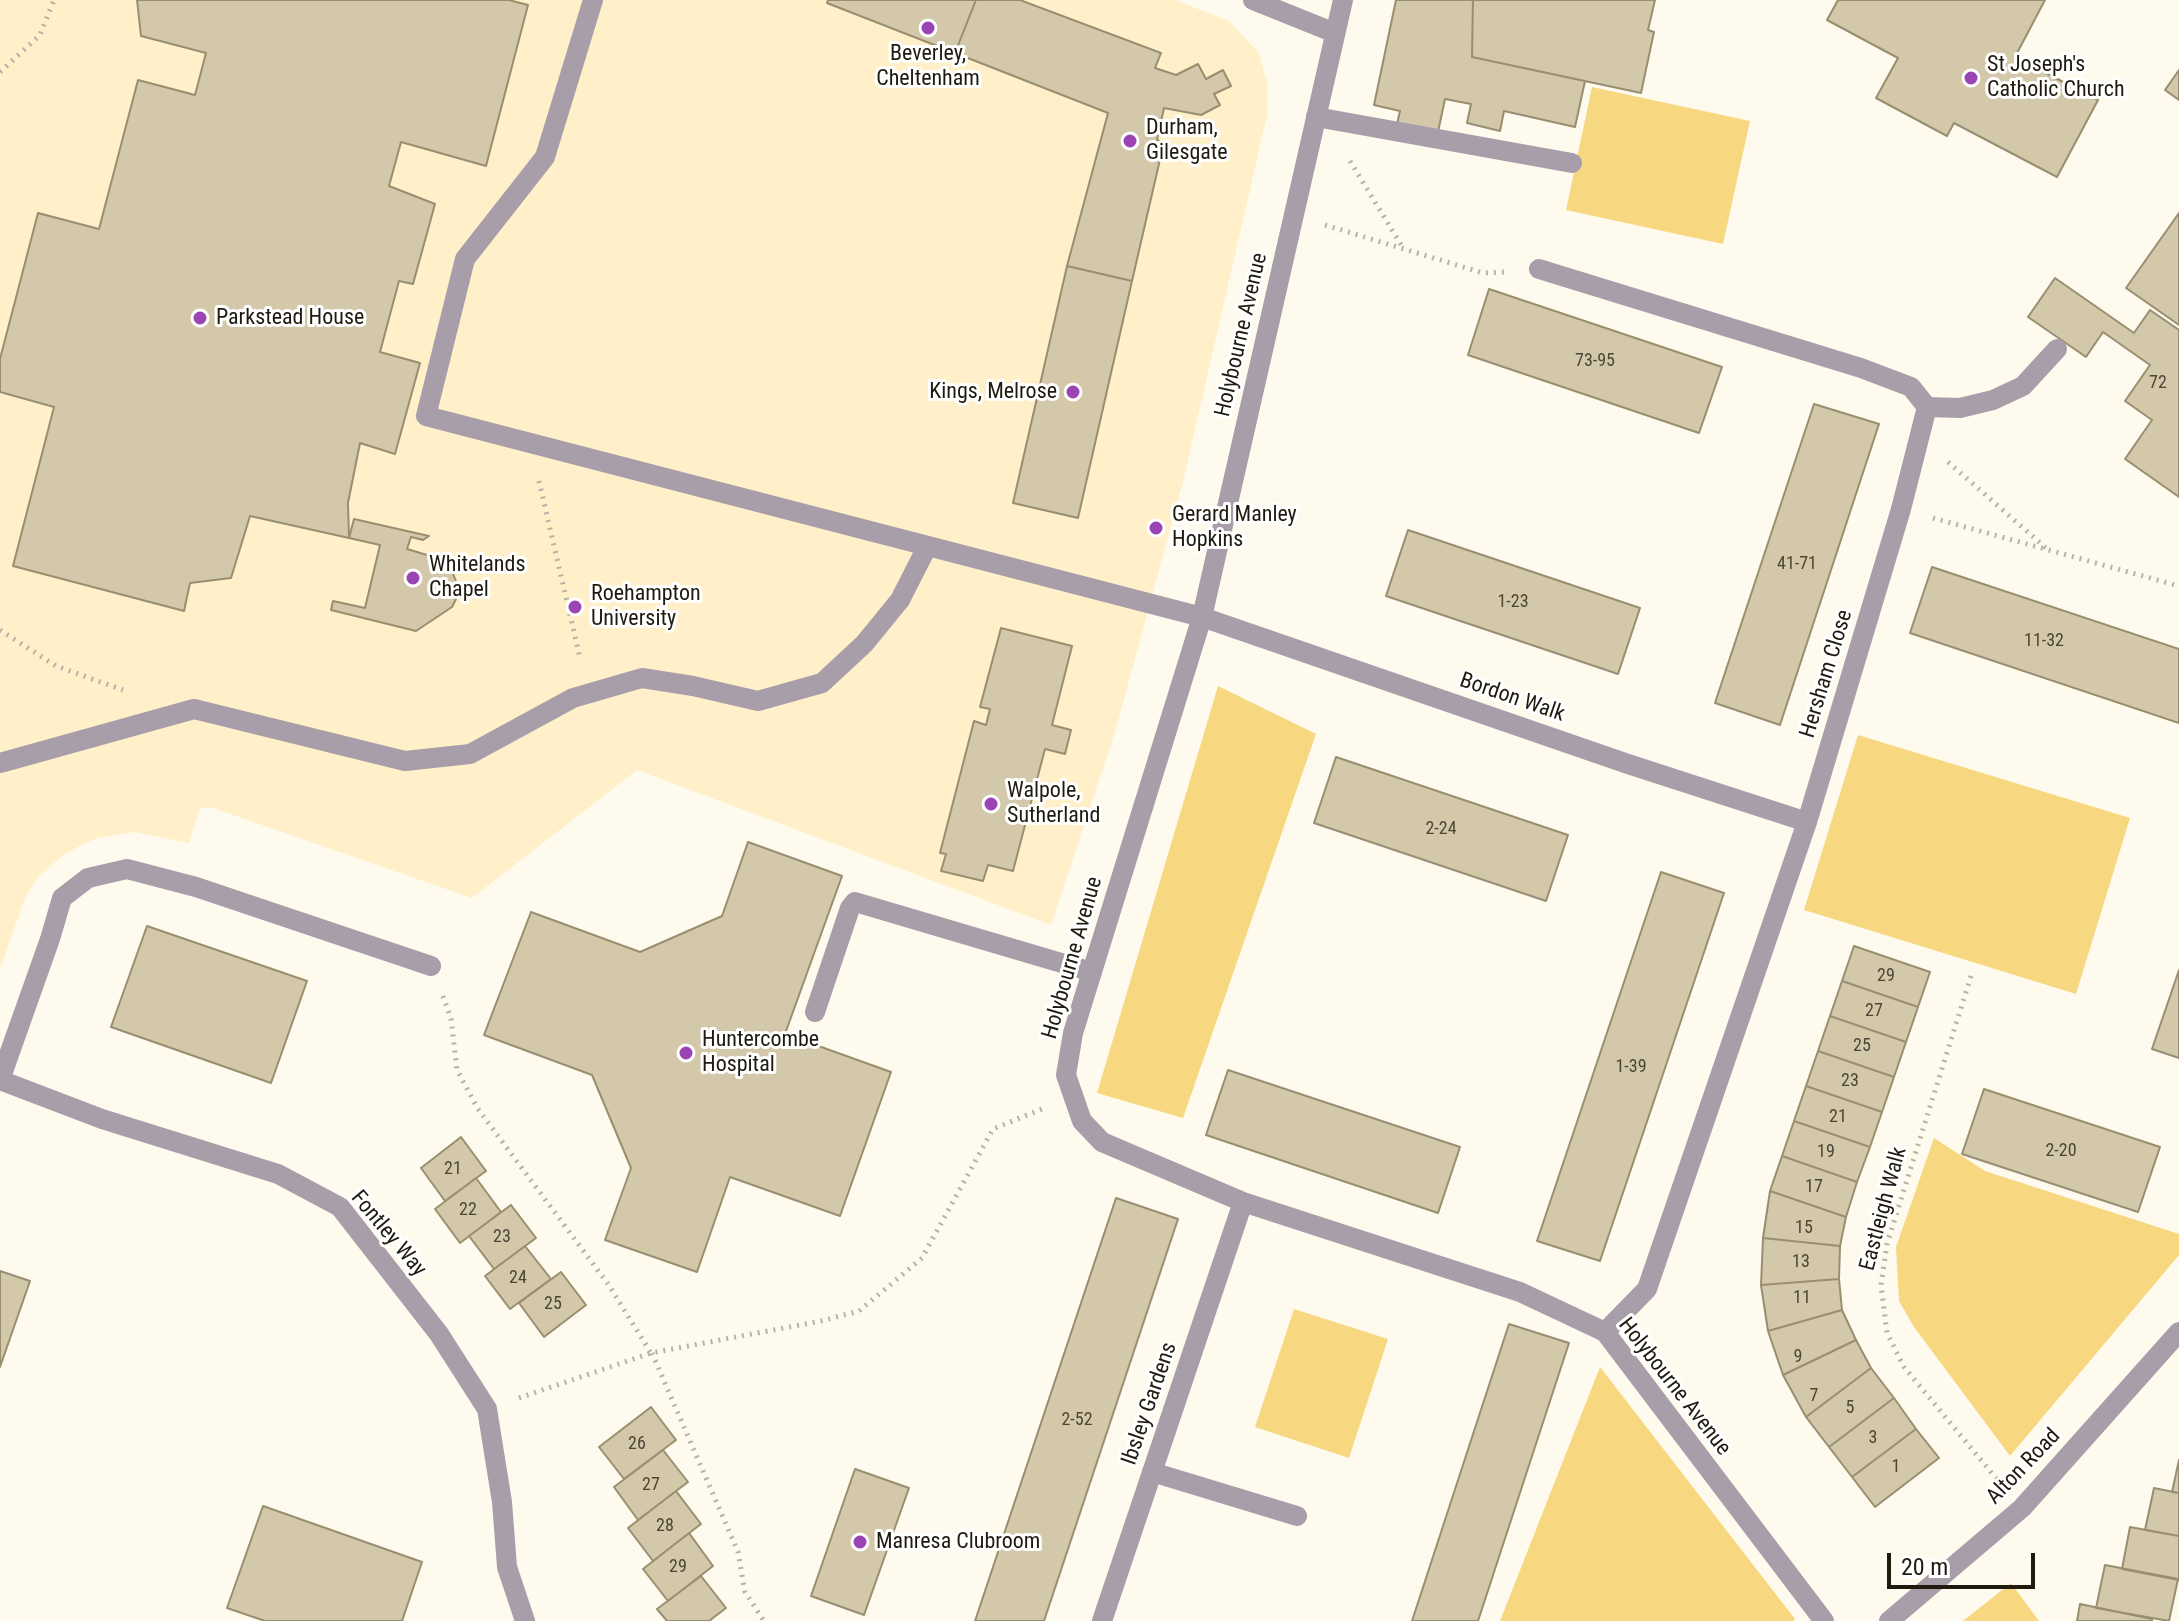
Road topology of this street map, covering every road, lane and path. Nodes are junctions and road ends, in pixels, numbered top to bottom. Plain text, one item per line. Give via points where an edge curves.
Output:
1 (54, 0) edge
2 (593, 0) edge
3 (1253, 0) edge
4 (1343, 0) edge
5 (1335, 33) junction
6 (0, 72) edge
7 (1316, 117) junction
8 (1310, 143) junction
9 (1572, 163) dead end
10 (1294, 216) junction
11 (1403, 249) junction
12 (1539, 269) joint
13 (2057, 349) dead end
14 (1927, 407) junction
15 (530, 443) junction
16 (1918, 449) junction
17 (1901, 509) junction
18 (927, 547) junction
19 (2048, 550) junction
20 (2179, 586) edge
21 (1202, 617) junction
22 (0, 630) edge
23 (127, 691) dead end
24 (588, 694) junction
25 (0, 763) edge
26 (1807, 822) junction
27 (431, 966) joint
28 (1092, 972) junction
29 (1971, 976) dead end
30 (815, 1012) dead end
31 (0, 1080) edge
32 (1072, 1096) junction
33 (1243, 1202) junction
34 (1605, 1332) junction
35 (2179, 1332) edge
36 (651, 1353) junction
37 (487, 1409) junction
38 (1152, 1472) junction
39 (2022, 1508) junction
40 (1297, 1516) dead end
41 (525, 1621) edge
42 (764, 1621) edge
43 (1102, 1621) edge
44 (1824, 1621) edge
45 (1889, 1621) edge

1 - 6 path via 40,35
2 - 15 street, Bordon Walk via 545,157 465,259 426,416
3 - 5 street
4 - 5 street, Holybourne Avenue
5 - 7 street, Holybourne Avenue
7 - 8 street, Holybourne Avenue
7 - 9 street
8 - 10 street, Holybourne Avenue
8 - 11 path via 1347,155
10 - 11 path
10 - 21 street, Holybourne Avenue
11 - 12 path via 1483,273
12 - 14 street via 1861,368 1911,387
13 - 14 street via 2023,386 1993,400 1960,408
14 - 16 street, Hersham Close
15 - 18 street, Bordon Walk
15 - 24 path
16 - 17 street, Hersham Close
16 - 19 path via 1946,460
17 - 19 path
17 - 26 street, Hersham Close
18 - 21 street, Bordon Walk
18 - 24 street via 900,600 822,683 758,701 642,678
19 - 20 path
21 - 26 street, Bordon Walk
21 - 28 street, Holybourne Avenue
22 - 23 path via 56,666
24 - 25 street via 470,754 405,761 194,709
26 - 34 street, Hersham Close via 1647,1289
27 - 31 street via 127,869 88,878 62,898
27 - 36 path via 451,1019 457,1070 478,1109 608,1284
28 - 30 street via 855,902
28 - 32 street, Holybourne Avenue via 1066,1075
29 - 39 path, Eastleigh Walk via 1887,1244 1881,1285 1887,1333 1904,1367
31 - 37 street, Fontley Way via 102,1119 278,1174 340,1207 439,1334
32 - 33 street, Holybourne Avenue via 1082,1121 1102,1142
32 - 36 path via 993,1129 922,1258 859,1311
33 - 34 street, Holybourne Avenue via 1520,1292
33 - 38 street, Ibsley Gardens
34 - 44 street, Holybourne Avenue
35 - 39 street, Alton Road
36 - 37 path
36 - 42 path via 738,1552 745,1592
37 - 41 street, Fontley Way via 507,1567
38 - 40 street
38 - 43 street, Ibsley Gardens
39 - 45 street, Alton Road

